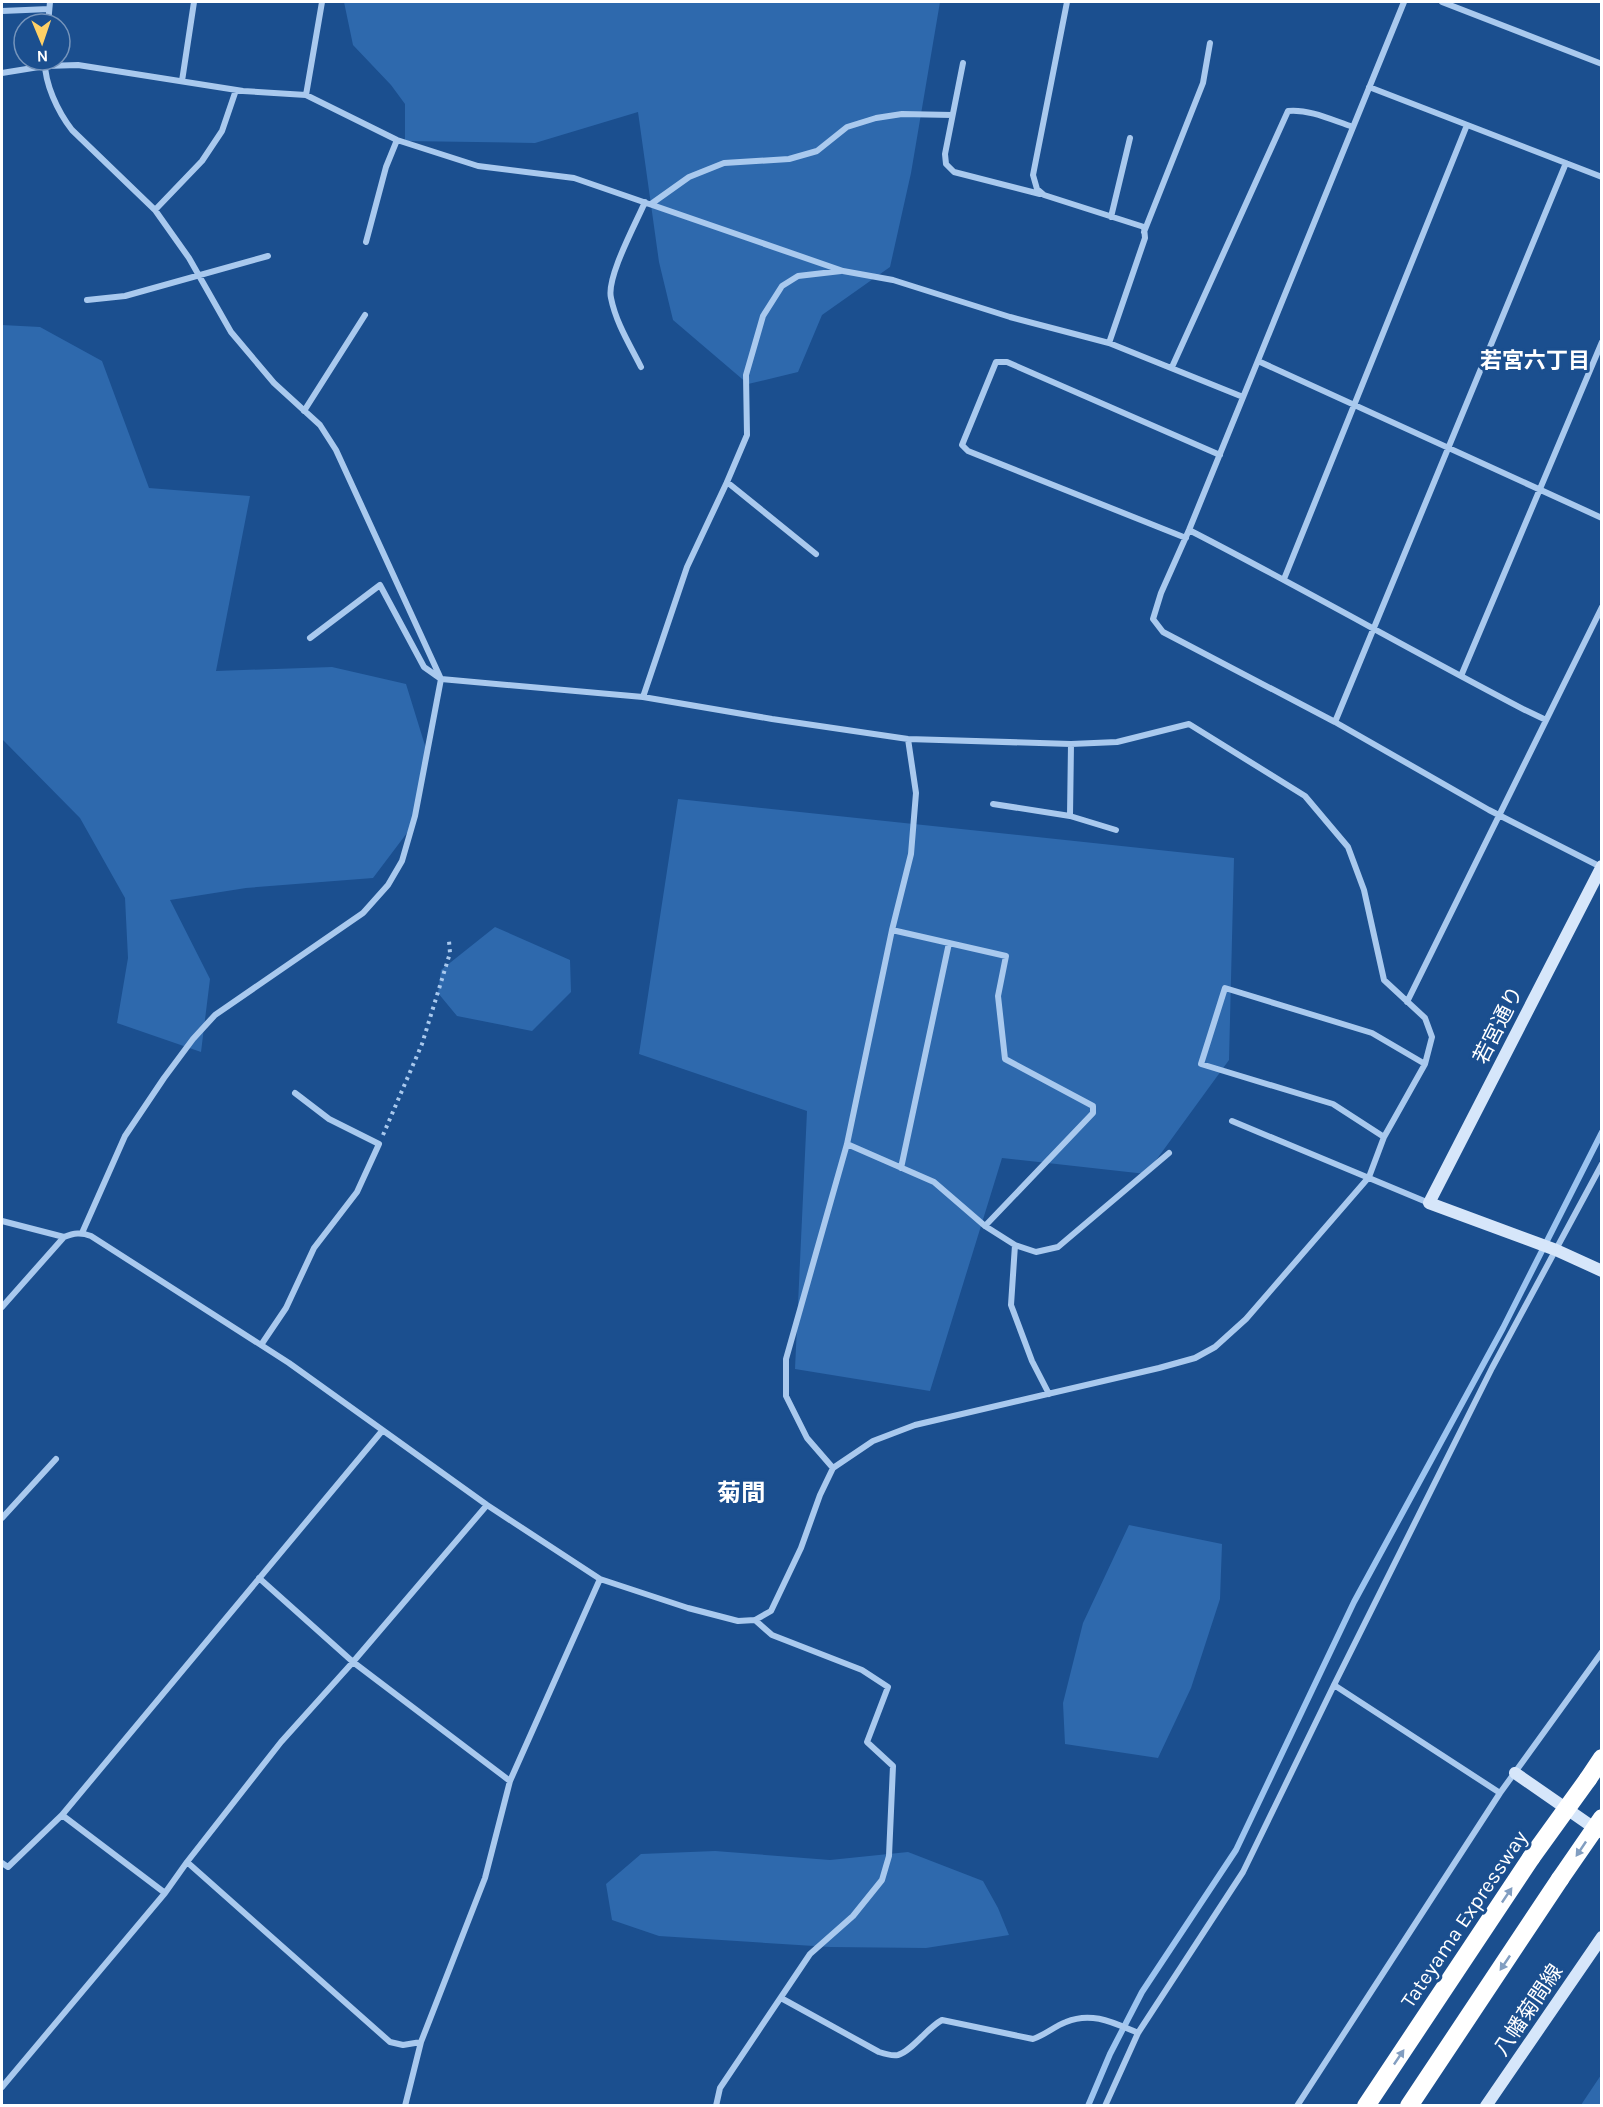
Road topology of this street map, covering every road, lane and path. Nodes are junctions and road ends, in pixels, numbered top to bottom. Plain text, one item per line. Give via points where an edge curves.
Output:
1 (194, 2) edge
2 (322, 2) edge
3 (1067, 2) edge
4 (1404, 2) edge
5 (1442, 2) edge
6 (50, 5) edge
7 (2, 11) edge
8 (1210, 43) dead end
9 (963, 63) dead end
10 (1602, 64) edge
11 (72, 65) edge
12 (47, 72) edge
13 (182, 81) junction
14 (1369, 87) junction
15 (236, 90) junction
16 (306, 95) junction
17 (952, 115) junction
18 (1467, 125) junction
19 (1353, 127) junction
20 (1130, 138) dead end
21 (398, 140) junction
22 (1566, 163) junction
23 (1602, 177) edge
24 (1044, 195) junction
25 (648, 203) junction
26 (155, 210) junction
27 (1111, 217) junction
28 (1144, 233) junction
29 (366, 242) dead end
30 (268, 256) dead end
31 (843, 271) junction
32 (199, 276) junction
33 (87, 300) dead end
34 (365, 315) dead end
35 (1602, 342) edge
36 (1109, 343) junction
37 (1258, 361) junction
38 (641, 367) dead end
39 (1172, 367) junction
40 (1243, 397) junction
41 (1354, 405) junction
42 (304, 411) junction
43 (1449, 448) junction
44 (1220, 455) junction
45 (727, 482) junction
46 (1539, 489) junction
47 (1602, 518) edge
48 (1189, 530) junction
49 (1186, 537) junction
50 (816, 554) dead end
51 (1284, 579) junction
52 (1602, 607) edge
53 (1373, 630) junction
54 (310, 638) dead end
55 (1461, 676) junction
56 (441, 679) junction
57 (644, 697) junction
58 (1546, 720) junction
59 (1335, 722) junction
60 (908, 739) junction
61 (1071, 744) junction
62 (993, 804) dead end
63 (1070, 816) junction
64 (1499, 816) junction
65 (1116, 830) dead end
66 (1601, 866) edge
67 (892, 930) junction
68 (449, 941) dead end
69 (949, 943) junction
70 (1407, 1002) junction
71 (1425, 1064) junction
72 (295, 1093) dead end
73 (1232, 1121) dead end
74 (1384, 1137) junction
75 (379, 1144) junction
76 (847, 1144) junction
77 (1169, 1153) dead end
78 (1602, 1164) edge
79 (901, 1168) junction
80 (1369, 1177) junction
81 (1429, 1203) junction
82 (2, 1221) edge
83 (985, 1226) junction
84 (82, 1233) junction
85 (64, 1237) junction
86 (1015, 1245) junction
87 (1556, 1250) junction
88 (1602, 1271) edge
89 (2, 1307) edge
90 (261, 1345) junction
91 (1049, 1394) junction
92 (382, 1431) junction
93 (56, 1459) dead end
94 (833, 1468) junction
95 (487, 1505) junction
96 (2, 1518) edge
97 (259, 1578) junction
98 (600, 1579) junction
99 (755, 1620) junction
100 (1602, 1652) edge
101 (353, 1662) junction
102 (1334, 1685) junction
103 (1602, 1758) edge
104 (1515, 1773) junction
105 (510, 1781) junction
106 (1500, 1793) junction
107 (62, 1815) junction
108 (1602, 1818) edge
109 (1602, 1833) edge
110 (187, 1862) junction
111 (2, 1863) edge
112 (165, 1893) junction
113 (1602, 1937) edge
114 (781, 1998) junction
115 (1138, 2033) junction
116 (421, 2042) junction
117 (2, 2087) edge
118 (405, 2106) edge
119 (716, 2106) edge
120 (1105, 2106) edge
121 (1297, 2106) edge
122 (1366, 2106) edge
123 (1409, 2106) edge
124 (1486, 2106) edge

1 - 13 street
2 - 16 street
3 - 24 street via 1033,175 1037,189
4 - 14 street
5 - 10 street
6 - 7 street
8 - 28 street via 1203,83
9 - 17 street
11 - 13 street
12 - 26 street via 60,115
13 - 15 street
14 - 18 street
14 - 19 street
15 - 16 street
15 - 26 street via 217,139 202,161
16 - 21 street
17 - 24 street via 945,154 946,164 954,172
17 - 25 street via 902,114 856,124 817,151 789,159 724,163 689,177
18 - 22 street
18 - 41 street
19 - 37 street
19 - 39 street via 1316,114 1288,111
20 - 27 street
21 - 25 street via 478,166 574,178
21 - 29 street via 386,168
22 - 23 street
22 - 43 street
24 - 27 street
25 - 31 street
25 - 38 street via 619,260 610,296
26 - 32 street
27 - 28 street via 1144,227
28 - 36 street
30 - 32 street
31 - 36 street via 893,280
31 - 45 street via 798,276 782,286 763,316 746,375 747,435
32 - 33 street via 125,296
32 - 42 street via 231,332 274,383
34 - 42 street
35 - 46 street
36 - 39 street
37 - 40 street
37 - 41 street
39 - 40 street
40 - 44 street
41 - 43 street
41 - 51 street
42 - 56 street via 320,425 336,450
43 - 46 street
43 - 53 street
44 - 48 street
44 - 49 street via 1007,362 996,362 962,445 968,451
45 - 50 street
45 - 57 street via 687,567
46 - 47 street
46 - 55 street
48 - 49 street
48 - 51 street
49 - 59 street via 1153,619 1163,632
51 - 53 street
52 - 58 street
53 - 55 street
53 - 59 street
54 - 56 street via 380,585 424,667
55 - 58 street
56 - 57 street
56 - 84 street via 415,816 402,861 388,885 363,913 215,1015 193,1039 125,1137
57 - 60 street
58 - 64 street
59 - 64 street
60 - 61 street
60 - 67 street via 916,793 911,854
61 - 63 street
61 - 70 street via 1117,742 1189,724 1305,796 1348,847 1364,890 1384,980
62 - 63 street
63 - 65 street
64 - 66 street
64 - 70 street
66 - 81 street, 若宮通り
67 - 69 street
67 - 76 street
68 - 75 path via 450,953 422,1044
69 - 79 street
69 - 83 street via 1006,956 998,996 1005,1059 1093,1106 1093,1113
70 - 71 street via 1425,1018 1432,1038
71 - 74 street
71 - 74 street via 1372,1033 1224,988 1201,1064 1333,1104
72 - 75 street via 329,1119
73 - 80 street
74 - 80 street
75 - 90 street via 357,1192 314,1248 286,1308
76 - 79 street
76 - 94 street via 786,1359 786,1396 807,1438
77 - 86 street via 1058,1247 1036,1252
78 - 87 street
79 - 83 street via 934,1182
80 - 81 street
80 - 91 street via 1246,1318 1215,1347 1195,1358
81 - 87 street
82 - 85 street
83 - 86 street
84 - 85 street
84 - 90 street
85 - 89 street
86 - 91 street via 1011,1305
87 - 88 street
87 - 102 street via 1492,1368
90 - 92 street
91 - 94 street via 915,1425 873,1441
92 - 95 street
92 - 97 street
93 - 96 street
94 - 99 street via 771,1611
95 - 98 street
95 - 101 street
97 - 101 street
97 - 107 street
98 - 99 street via 688,1608 738,1621
98 - 105 street
99 - 114 street via 772,1635 862,1670 888,1687 867,1742 893,1766 889,1856 882,1880 853,1916 810,1954
100 - 104 street
101 - 105 street
101 - 110 street via 281,1742
102 - 106 street
102 - 115 street via 1243,1872
122 -> 103 highway, Tateyama Expressway, bridge
104 - 106 street
104 - 109 street
105 - 116 street via 485,1878
106 - 121 street
107 - 111 street via 8,1867
107 - 112 street
108 -> 123 highway, bridge
110 - 112 street
110 - 116 street via 390,2042
112 - 117 street
113 - 124 street, 八幡菊間線
114 - 115 street via 879,2052 896,2056 942,2020 1033,2039 1080,2016 1102,2018
114 - 119 street via 720,2088
115 - 120 street
116 - 118 street

